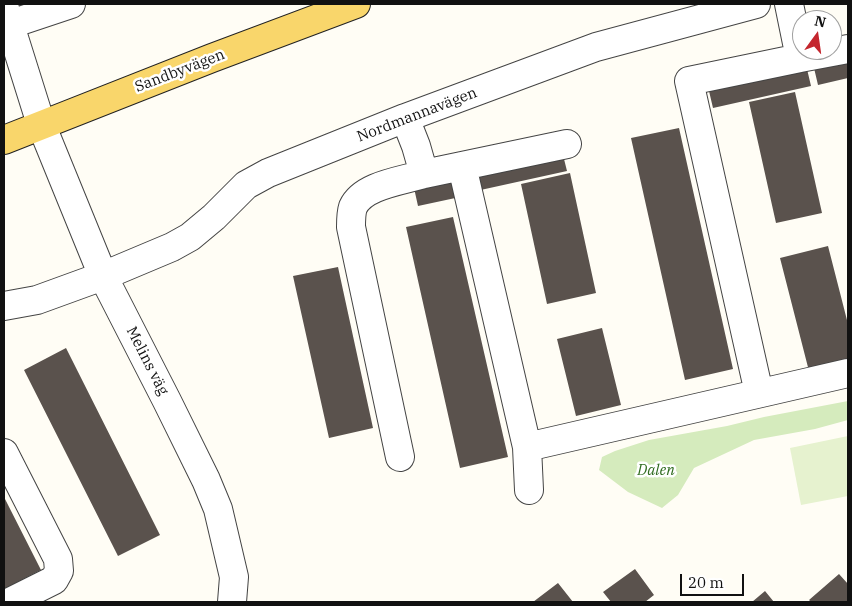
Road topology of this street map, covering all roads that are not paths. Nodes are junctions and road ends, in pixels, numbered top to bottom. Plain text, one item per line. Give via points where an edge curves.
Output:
1 (71, 4) edge
2 (356, 4) edge
3 (756, 4) edge
4 (789, 4) edge
5 (7, 15) edge
6 (792, 19) edge
7 (792, 60) edge
8 (405, 118) junction
9 (41, 124) junction
10 (4, 140) edge
11 (566, 144) dead end
12 (462, 166) junction
13 (424, 174) junction
14 (103, 276) junction
15 (4, 306) edge
16 (848, 373) edge
17 (759, 393) junction
18 (527, 447) junction
19 (4, 453) edge
20 (400, 457) dead end
21 (529, 490) dead end
22 (10, 602) edge
23 (232, 602) edge

1 - 5 street
2 - 9 main road, Sandbyvägen
3 - 8 street, Nordmannavägen via 596,47
4 - 6 street
5 - 9 street, Melins väg
7 - 17 street via 689,81
8 - 13 street
8 - 14 street, Nordmannavägen via 268,173 246,185 190,237
9 - 10 main road, Sandbyvägen
9 - 14 street, Melins väg
11 - 12 street
12 - 13 street
12 - 18 street
13 - 20 street via 365,192 353,207 351,216
14 - 15 street, Nordmannavägen via 37,300
14 - 23 street, Melins väg via 215,502 234,577
16 - 17 street
17 - 18 street
18 - 21 street
19 - 22 street via 58,559 59,571 54,580

